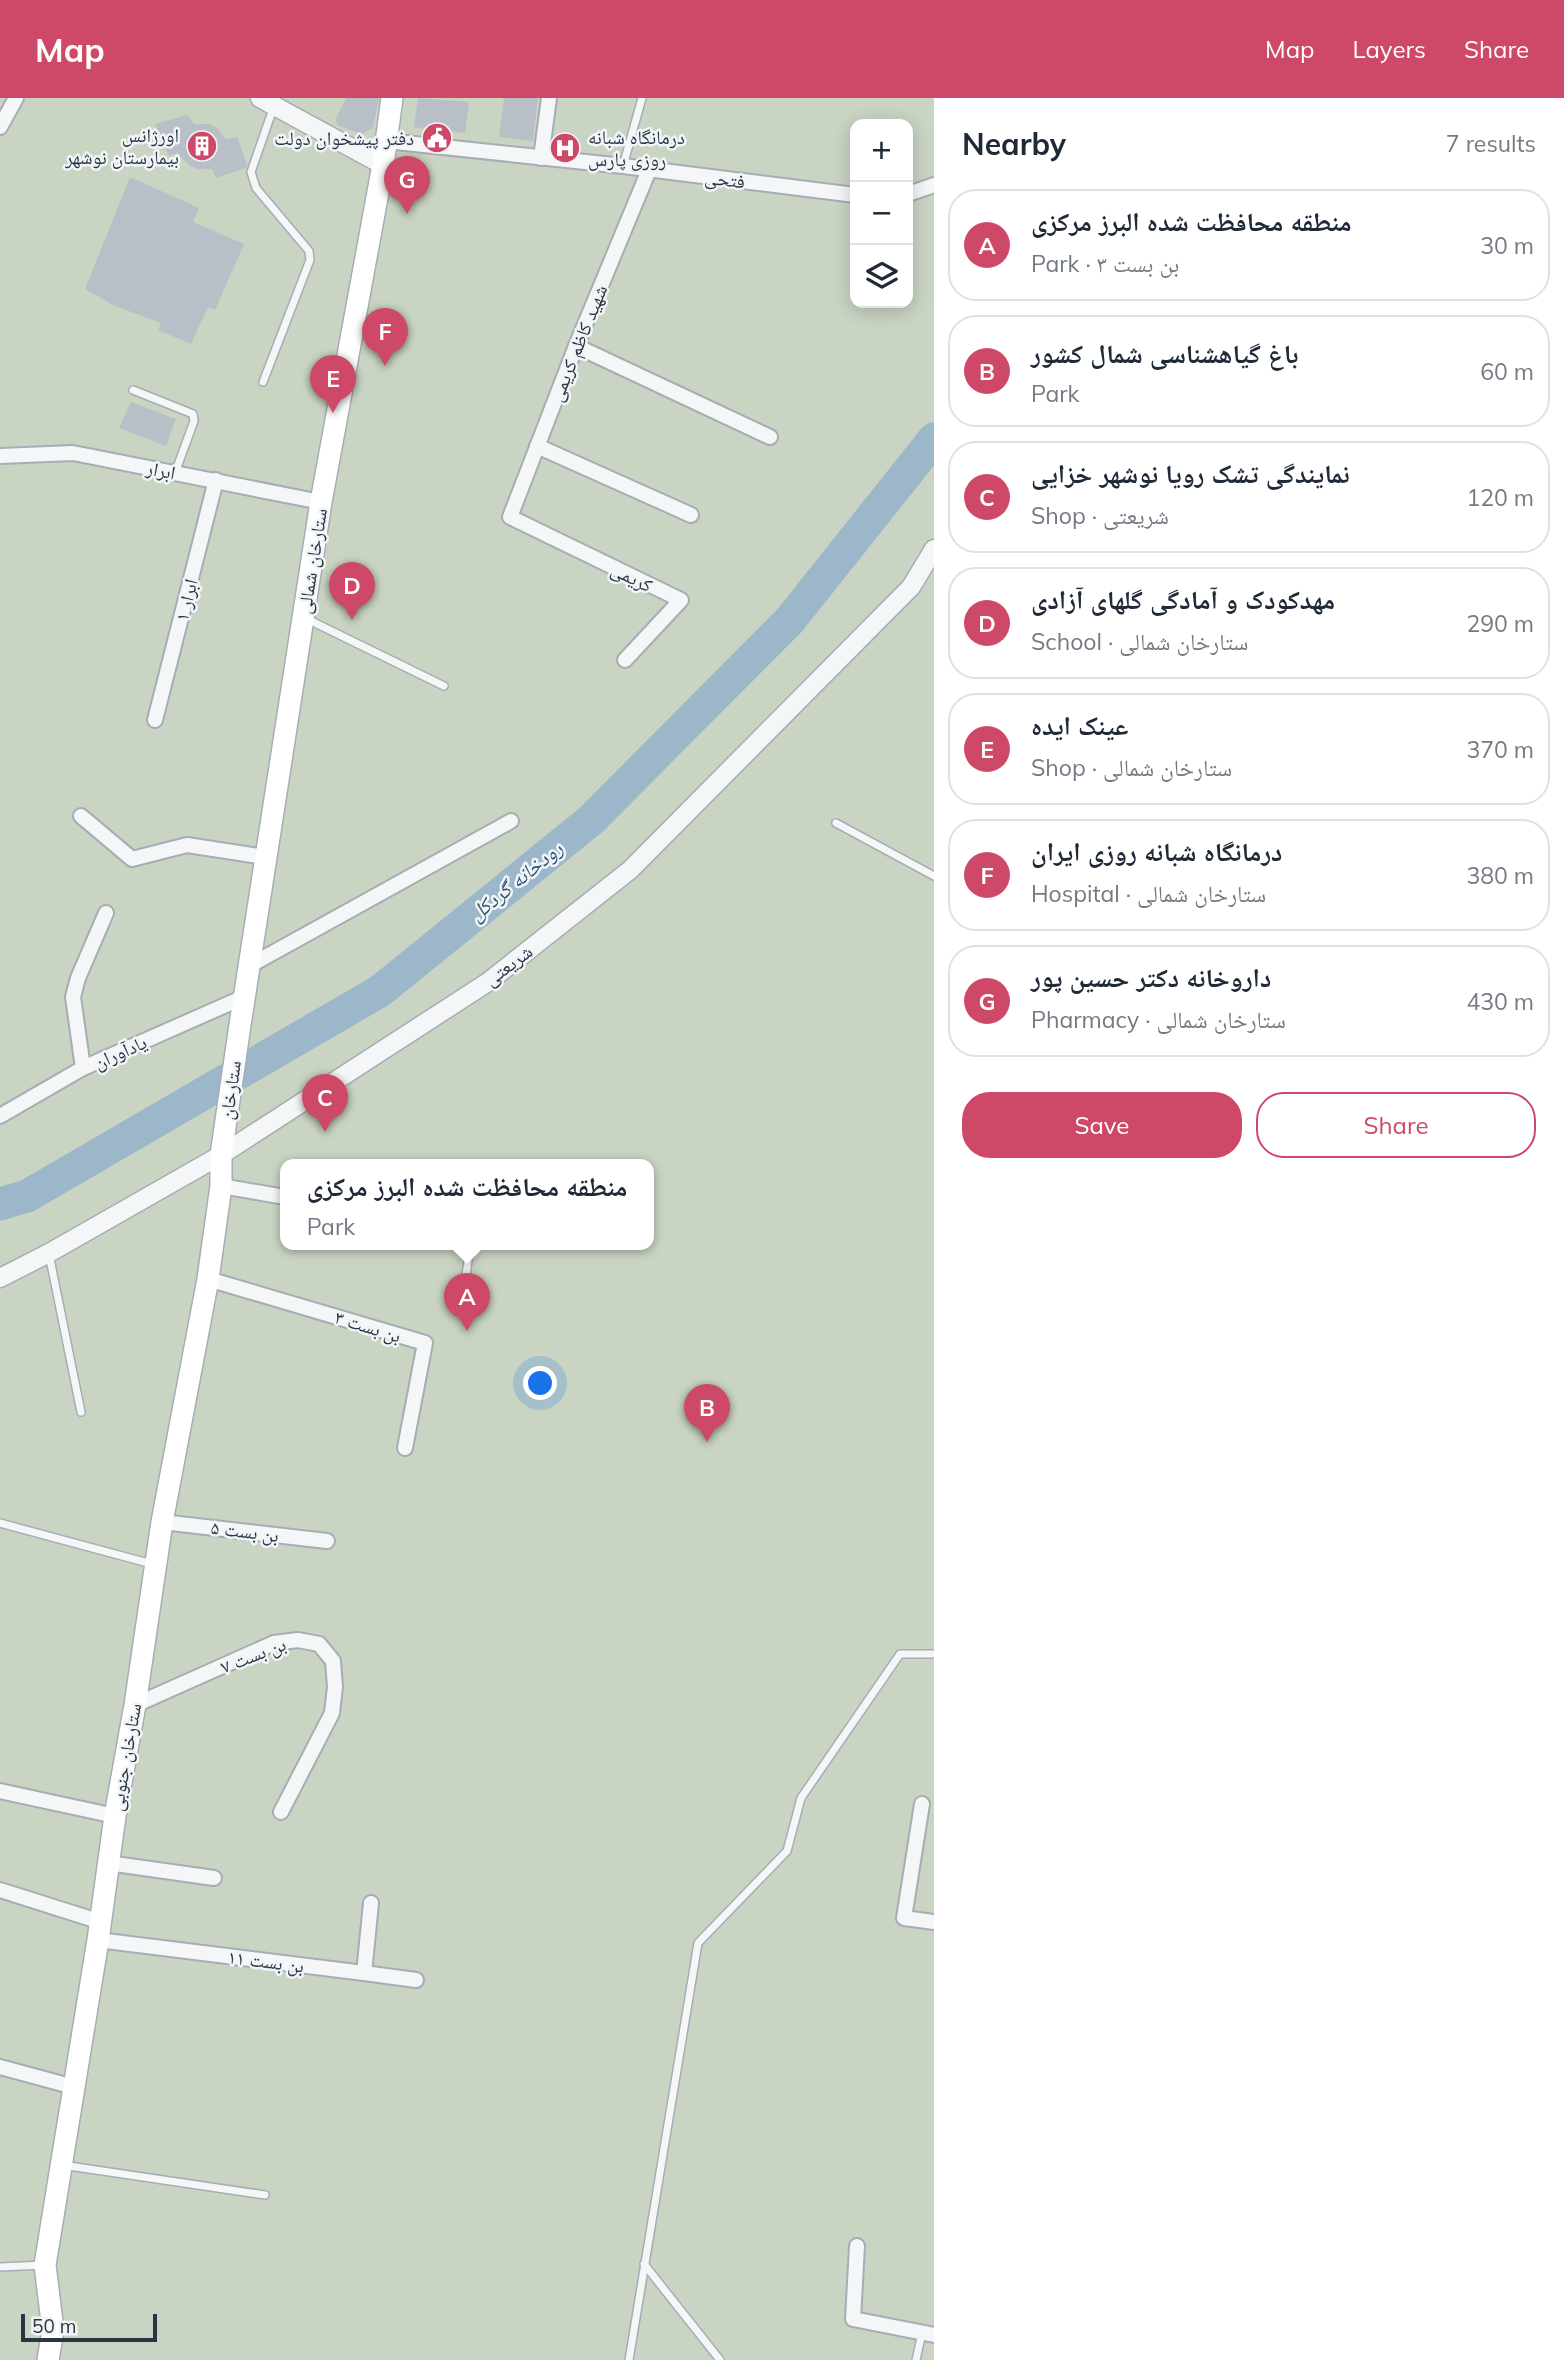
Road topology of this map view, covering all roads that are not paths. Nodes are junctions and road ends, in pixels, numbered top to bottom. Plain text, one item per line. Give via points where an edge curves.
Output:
1 (16, 98) edge
2 (391, 98) edge
3 (549, 98) edge
4 (642, 98) edge
5 (267, 102) edge
6 (0, 127) edge
7 (386, 141) junction
8 (541, 158) junction
9 (383, 165) junction
10 (623, 166) junction
11 (649, 170) junction
12 (934, 185) edge
13 (913, 192) edge
14 (850, 194) edge
15 (576, 346) junction
16 (263, 382) dead end
17 (133, 390) dead end
18 (770, 437) dead end
19 (537, 446) junction
20 (0, 456) edge
21 (175, 473) junction
22 (216, 480) junction
23 (321, 502) junction
24 (691, 515) dead end
25 (510, 517) joint
26 (934, 549) edge
27 (303, 617) junction
28 (625, 660) dead end
29 (444, 686) dead end
30 (155, 720) dead end
31 (81, 816) dead end
32 (512, 821) dead end
33 (836, 823) dead end
34 (265, 857) junction
35 (934, 876) edge
36 (106, 913) dead end
37 (249, 966) junction
38 (244, 997) junction
39 (240, 1025) joint
40 (83, 1068) junction
41 (0, 1116) edge
42 (221, 1155) junction
43 (221, 1186) junction
44 (280, 1196) edge
45 (469, 1250) edge
46 (49, 1253) junction
47 (0, 1278) edge
48 (208, 1279) junction
49 (463, 1299) dead end
50 (81, 1412) dead end
51 (405, 1448) dead end
52 (162, 1522) junction
53 (0, 1523) edge
54 (327, 1541) dead end
55 (156, 1565) junction
56 (934, 1654) edge
57 (135, 1705) junction
58 (0, 1791) edge
59 (922, 1804) dead end
60 (281, 1812) dead end
61 (115, 1816) junction
62 (108, 1863) junction
63 (214, 1878) dead end
64 (0, 1890) edge
65 (371, 1903) dead end
66 (934, 1922) edge
67 (99, 1931) junction
68 (364, 1973) junction
69 (416, 1980) dead end
70 (0, 2067) edge
71 (74, 2087) junction
72 (61, 2165) junction
73 (265, 2195) dead end
74 (857, 2246) dead end
75 (644, 2264) junction
76 (45, 2265) junction
77 (0, 2267) edge
78 (928, 2334) edge
79 (48, 2360) edge
80 (629, 2360) edge
81 (720, 2360) edge
82 (916, 2360) edge

1 - 6 street
2 - 7 main road, ستارخان شمالی
3 - 8 street
4 - 10 lane
5 - 9 street
5 - 16 lane via 252,180 309,251 310,260
7 - 8 street, فتحی
7 - 9 main road, ستارخان شمالی
8 - 10 street, فتحی
9 - 23 main road, ستارخان شمالی
10 - 11 street, فتحی
11 - 14 street, فتحی
11 - 15 street, شهید کاظم کریمی
12 - 13 street
15 - 18 street
15 - 19 street, شهید کاظم کریمی
17 - 21 lane via 193,414
19 - 24 street
19 - 25 street, شهید کاظم کریمی
20 - 21 street, ابرار via 73,453
21 - 22 street, ابرار
22 - 23 street, ابرار
22 - 30 street, ابرار ۱
23 - 27 main road, ستارخان شمالی
25 - 28 street, کریمی via 681,600
26 - 42 street, شریعتی via 911,587 630,870 488,982
27 - 29 lane
27 - 34 main road, ستارخان شمالی
31 - 34 street via 132,859 187,845
32 - 37 street
33 - 35 lane
34 - 37 main road, ستارخان شمالی
36 - 40 street via 73,997
37 - 38 main road, ستارخان شمالی
38 - 39 main road, ستارخان شمالی
38 - 40 street, یادآوران
39 - 42 main road, ستارخان
40 - 41 street, یادآوران
42 - 43 main road, ستارخان جنوبی
42 - 46 street, شریعتی
43 - 44 street
43 - 48 main road, ستارخان جنوبی
45 - 49 lane
46 - 47 street, شریعتی
46 - 50 lane
48 - 51 street, بن بست ۳ via 425,1343
48 - 52 main road, ستارخان جنوبی
52 - 54 street, بن بست ۵
52 - 55 main road, ستارخان جنوبی
53 - 55 lane
55 - 57 main road, ستارخان جنوبی
56 - 75 lane via 900,1654 801,1798 787,1851 698,1943
57 - 60 street, بن بست ۷ via 274,1643 298,1640 319,1644 332,1661 332,1713
57 - 61 main road, ستارخان جنوبی
58 - 61 street
59 - 66 street via 904,1918
61 - 62 main road, ستارخان جنوبی
62 - 63 street
62 - 67 main road, ستارخان جنوبی
64 - 67 street, بن بست ۱۱
65 - 68 street
67 - 68 street, بن بست ۱۱
67 - 71 main road, ستارخان جنوبی
68 - 69 street, بن بست ۱۱
70 - 71 street
71 - 72 main road, ستارخان جنوبی
72 - 73 lane
72 - 76 main road, ستارخان جنوبی
74 - 78 street via 853,2319
75 - 80 lane
75 - 81 lane
76 - 77 lane
76 - 79 main road, ستارخان جنوبی via 53,2330
78 - 82 lane

